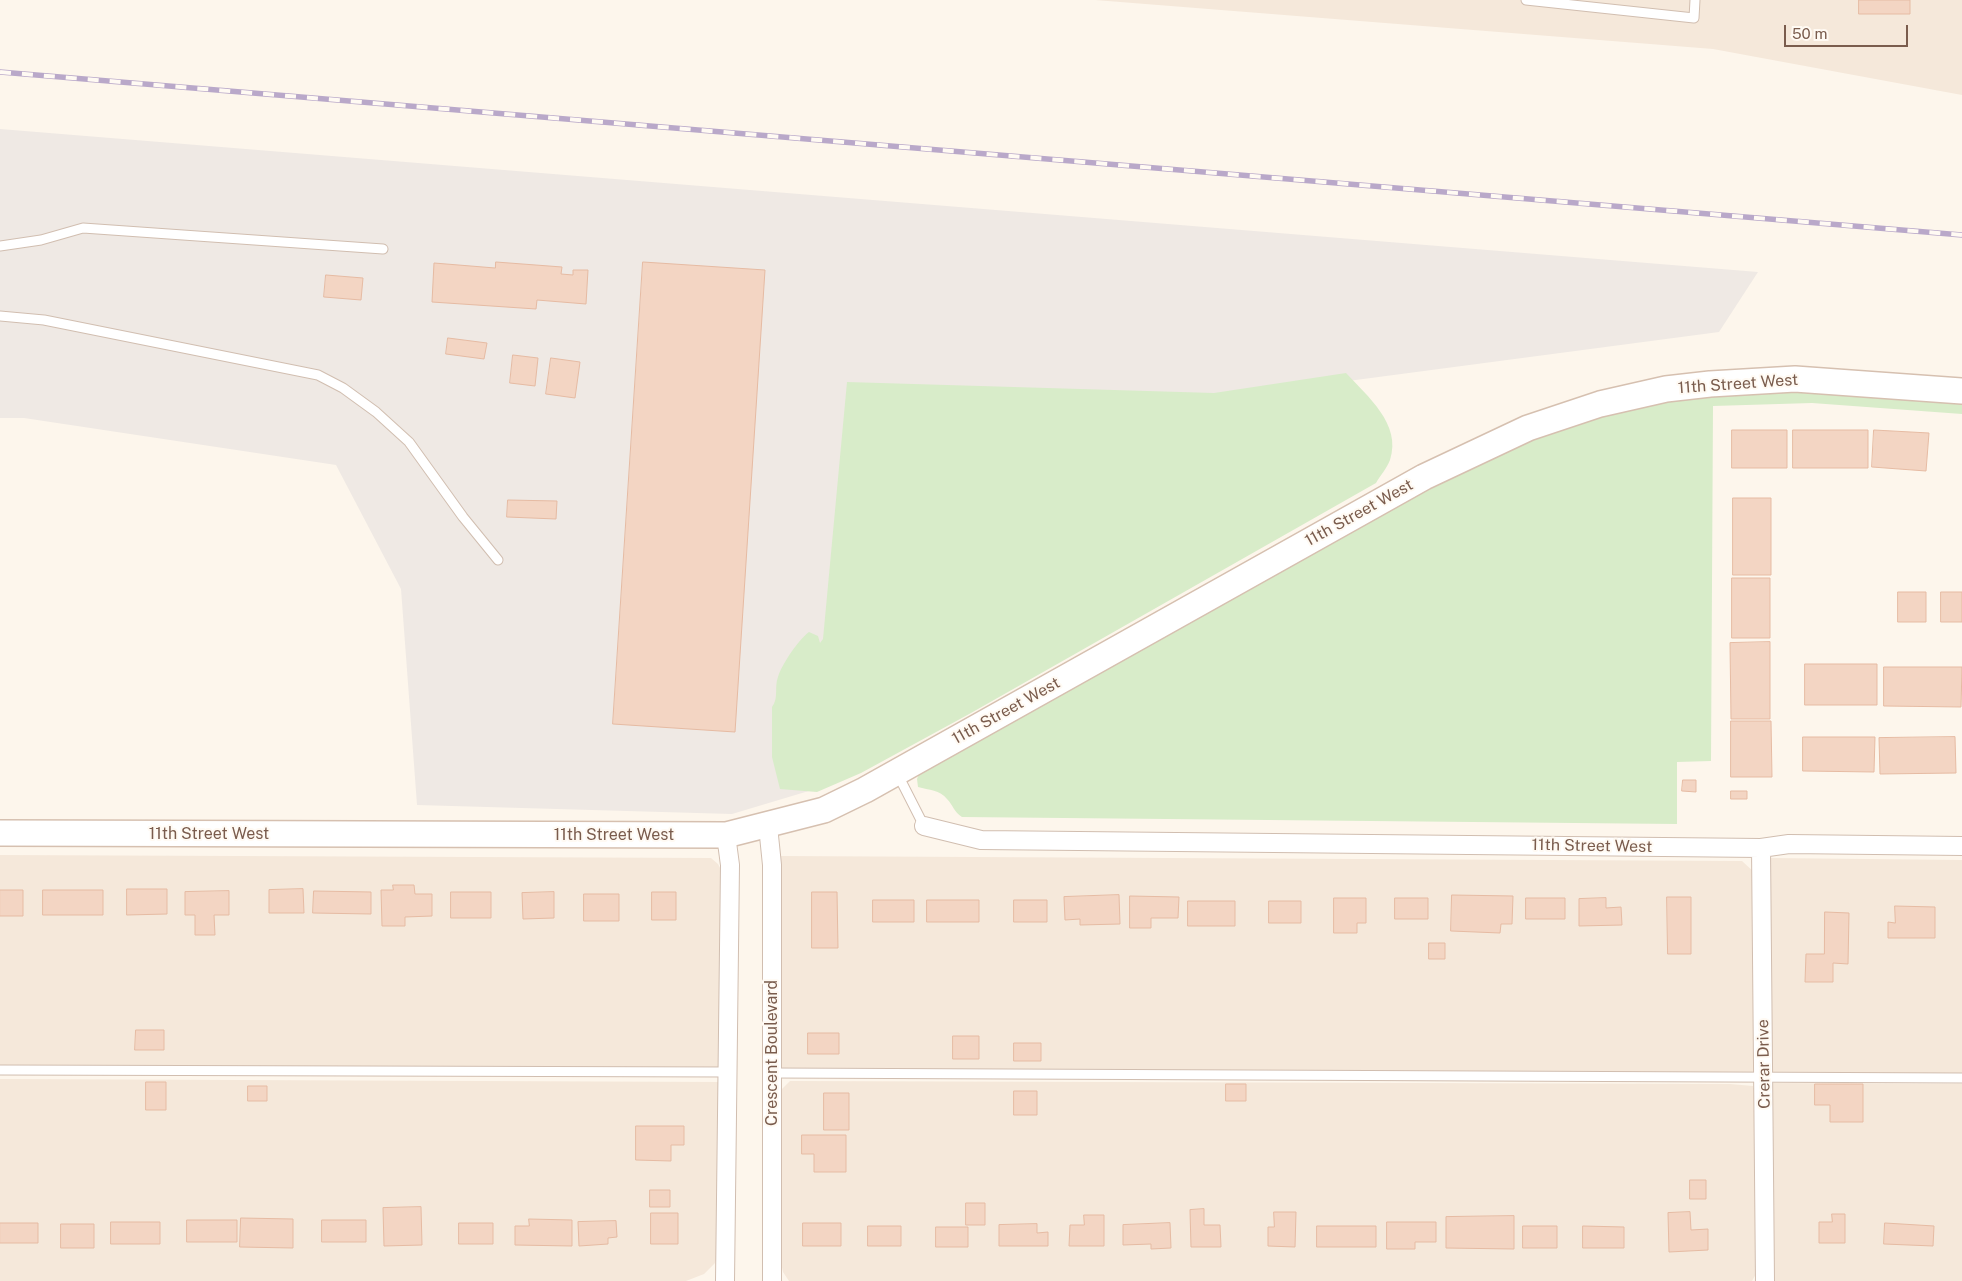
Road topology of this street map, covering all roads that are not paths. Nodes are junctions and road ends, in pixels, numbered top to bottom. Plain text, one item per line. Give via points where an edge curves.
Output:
1 (1526, 0) edge
2 (1590, 0) edge
3 (1695, 0) edge
4 (1597, 8) junction
5 (0, 246) edge
6 (383, 249) dead end
7 (0, 316) edge
8 (1962, 391) edge
9 (498, 560) dead end
10 (896, 772) junction
11 (768, 826) junction
12 (924, 826) joint
13 (0, 833) edge
14 (726, 835) junction
15 (1962, 846) edge
16 (1761, 848) junction
17 (0, 1070) edge
18 (729, 1072) junction
19 (772, 1073) junction
20 (1764, 1077) junction
21 (1962, 1078) edge
22 (725, 1281) edge
23 (772, 1281) edge
24 (1765, 1281) edge

1 - 4 lane
2 - 4 lane
3 - 4 lane via 1694,18
5 - 6 lane via 41,240 83,228
7 - 9 lane via 30,318 318,375 344,388 409,442 462,517
8 - 10 main road, 11th Street West via 1795,379 1710,384 1600,404 1528,428 1424,477
10 - 11 main road, 11th Street West via 824,810
10 - 12 lane
11 - 14 main road, 11th Street West
11 - 19 street, Crescent Boulevard via 772,865
12 - 16 street, 11th Street West via 981,840
13 - 14 main road, 11th Street West
14 - 18 street via 730,865
15 - 16 street, 11th Street West via 1789,844
16 - 20 street, Crerar Drive
17 - 18 lane
18 - 22 street
19 - 20 lane
19 - 23 street, Crescent Boulevard
20 - 21 lane
20 - 24 street, Crerar Drive

